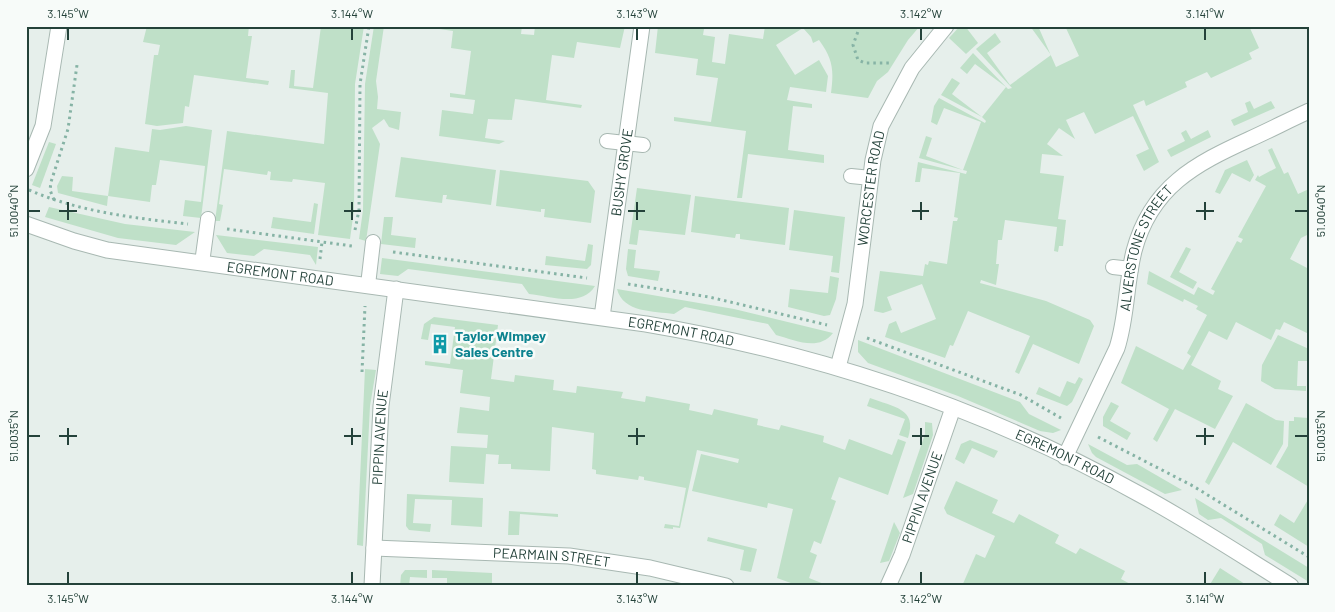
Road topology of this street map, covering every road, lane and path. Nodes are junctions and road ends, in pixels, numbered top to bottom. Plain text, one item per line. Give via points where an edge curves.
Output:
1 (59, 26) edge
2 (369, 26) edge
3 (642, 26) edge
4 (860, 26) edge
5 (946, 26) edge
6 (894, 63) dead end
7 (1309, 111) edge
8 (607, 141) dead end
9 (625, 143) junction
10 (643, 145) dead end
11 (26, 169) edge
12 (850, 176) dead end
13 (871, 178) junction
14 (26, 189) edge
15 (207, 223) junction
16 (26, 224) edge
17 (355, 232) dead end
18 (373, 242) dead end
19 (353, 246) dead end
20 (202, 263) junction
21 (1113, 267) dead end
22 (1131, 269) junction
23 (368, 285) junction
24 (396, 289) junction
25 (602, 317) junction
26 (838, 366) junction
27 (952, 408) junction
28 (1065, 457) junction
29 (1193, 486) dead end
30 (374, 548) junction
31 (1309, 557) edge
32 (372, 586) edge
33 (726, 586) edge
34 (888, 586) edge
35 (1291, 586) edge

1 - 11 street via 43,126
2 - 17 path via 360,84
3 - 9 street, BUSHY GROVE
4 - 6 path via 853,45 858,60
5 - 13 street, WORCESTER ROAD via 912,68 886,113
7 - 22 street, ALVERSTONE STREET via 1211,157 1178,178 1148,216 1138,236
8 - 9 lane
9 - 10 lane
9 - 25 street, BUSHY GROVE
12 - 13 lane
13 - 26 street, WORCESTER ROAD via 855,304
14 - 15 path via 82,208 126,216
15 - 19 path
15 - 20 lane
16 - 20 street, EGREMONT ROAD via 107,250
18 - 23 lane
20 - 23 street, EGREMONT ROAD
21 - 22 lane
22 - 28 street, ALVERSTONE STREET via 1119,342
23 - 24 street, EGREMONT ROAD
24 - 25 street, EGREMONT ROAD
24 - 30 street, PIPPIN AVENUE via 381,406
25 - 26 street, EGREMONT ROAD via 716,336
26 - 27 street, EGREMONT ROAD
27 - 28 street, EGREMONT ROAD
27 - 34 street, PIPPIN AVENUE via 905,548
28 - 35 street, EGREMONT ROAD via 1140,494
29 - 31 path
30 - 32 street, PIPPIN AVENUE
30 - 33 street, PEARMAIN STREET via 569,556 650,568

